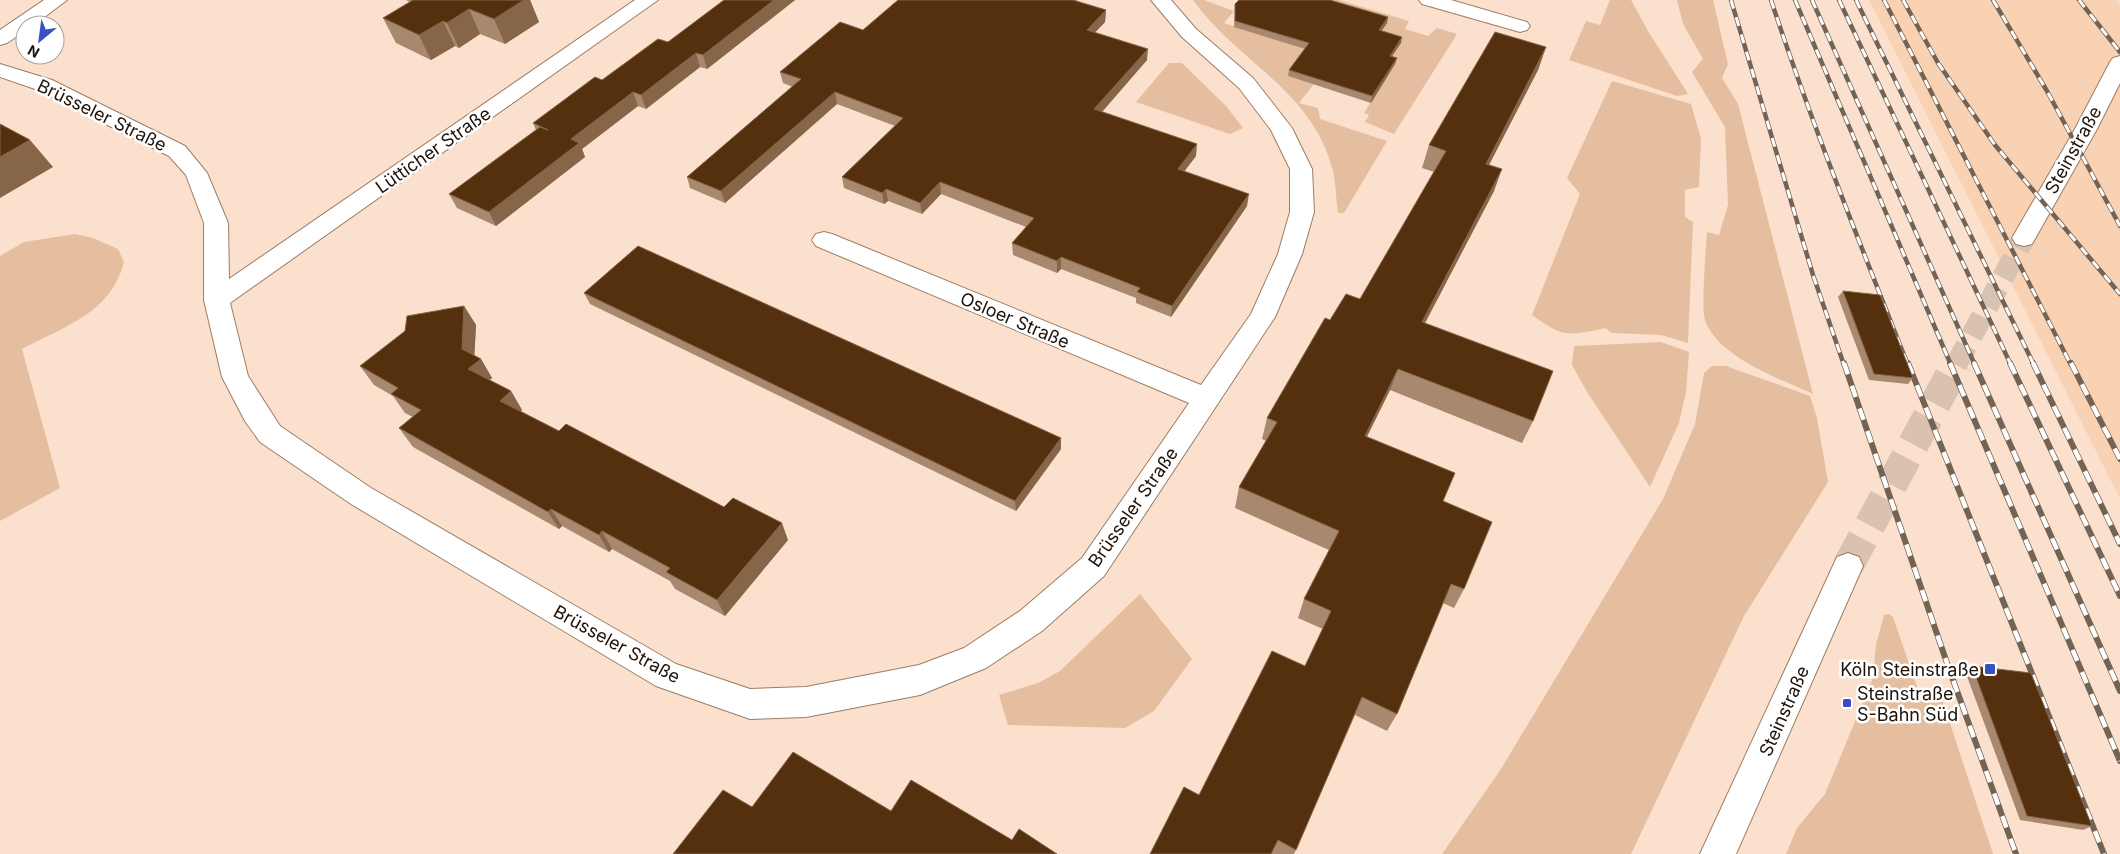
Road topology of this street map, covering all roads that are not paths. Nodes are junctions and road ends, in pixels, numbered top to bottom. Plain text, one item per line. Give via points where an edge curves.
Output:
1 (57, 0) edge
2 (648, 0) edge
3 (1161, 0) edge
4 (1430, 0) edge
5 (1520, 26) dead end
6 (0, 39) edge
7 (2120, 62) edge
8 (0, 70) edge
9 (2024, 238) tunnel mouth
10 (824, 240) dead end
11 (217, 300) junction
12 (1207, 399) junction
13 (1848, 566) tunnel mouth
14 (1718, 854) edge

1 - 6 street
2 - 11 street, Lütticher Straße
3 - 12 street, Brüsseler Straße via 1189,32 1246,83 1281,128 1301,169 1302,212 1290,254 1262,317
4 - 5 street
7 - 9 street, Steinstraße
8 - 11 street, Brüsseler Straße via 45,85 177,151 196,173 216,223
10 - 12 street, Osloer Straße
11 - 12 street, Brüsseler Straße via 235,377 270,434 361,496 667,676 750,704 806,702 920,680 975,658 1023,627 1093,568
13 - 14 street, Steinstraße

